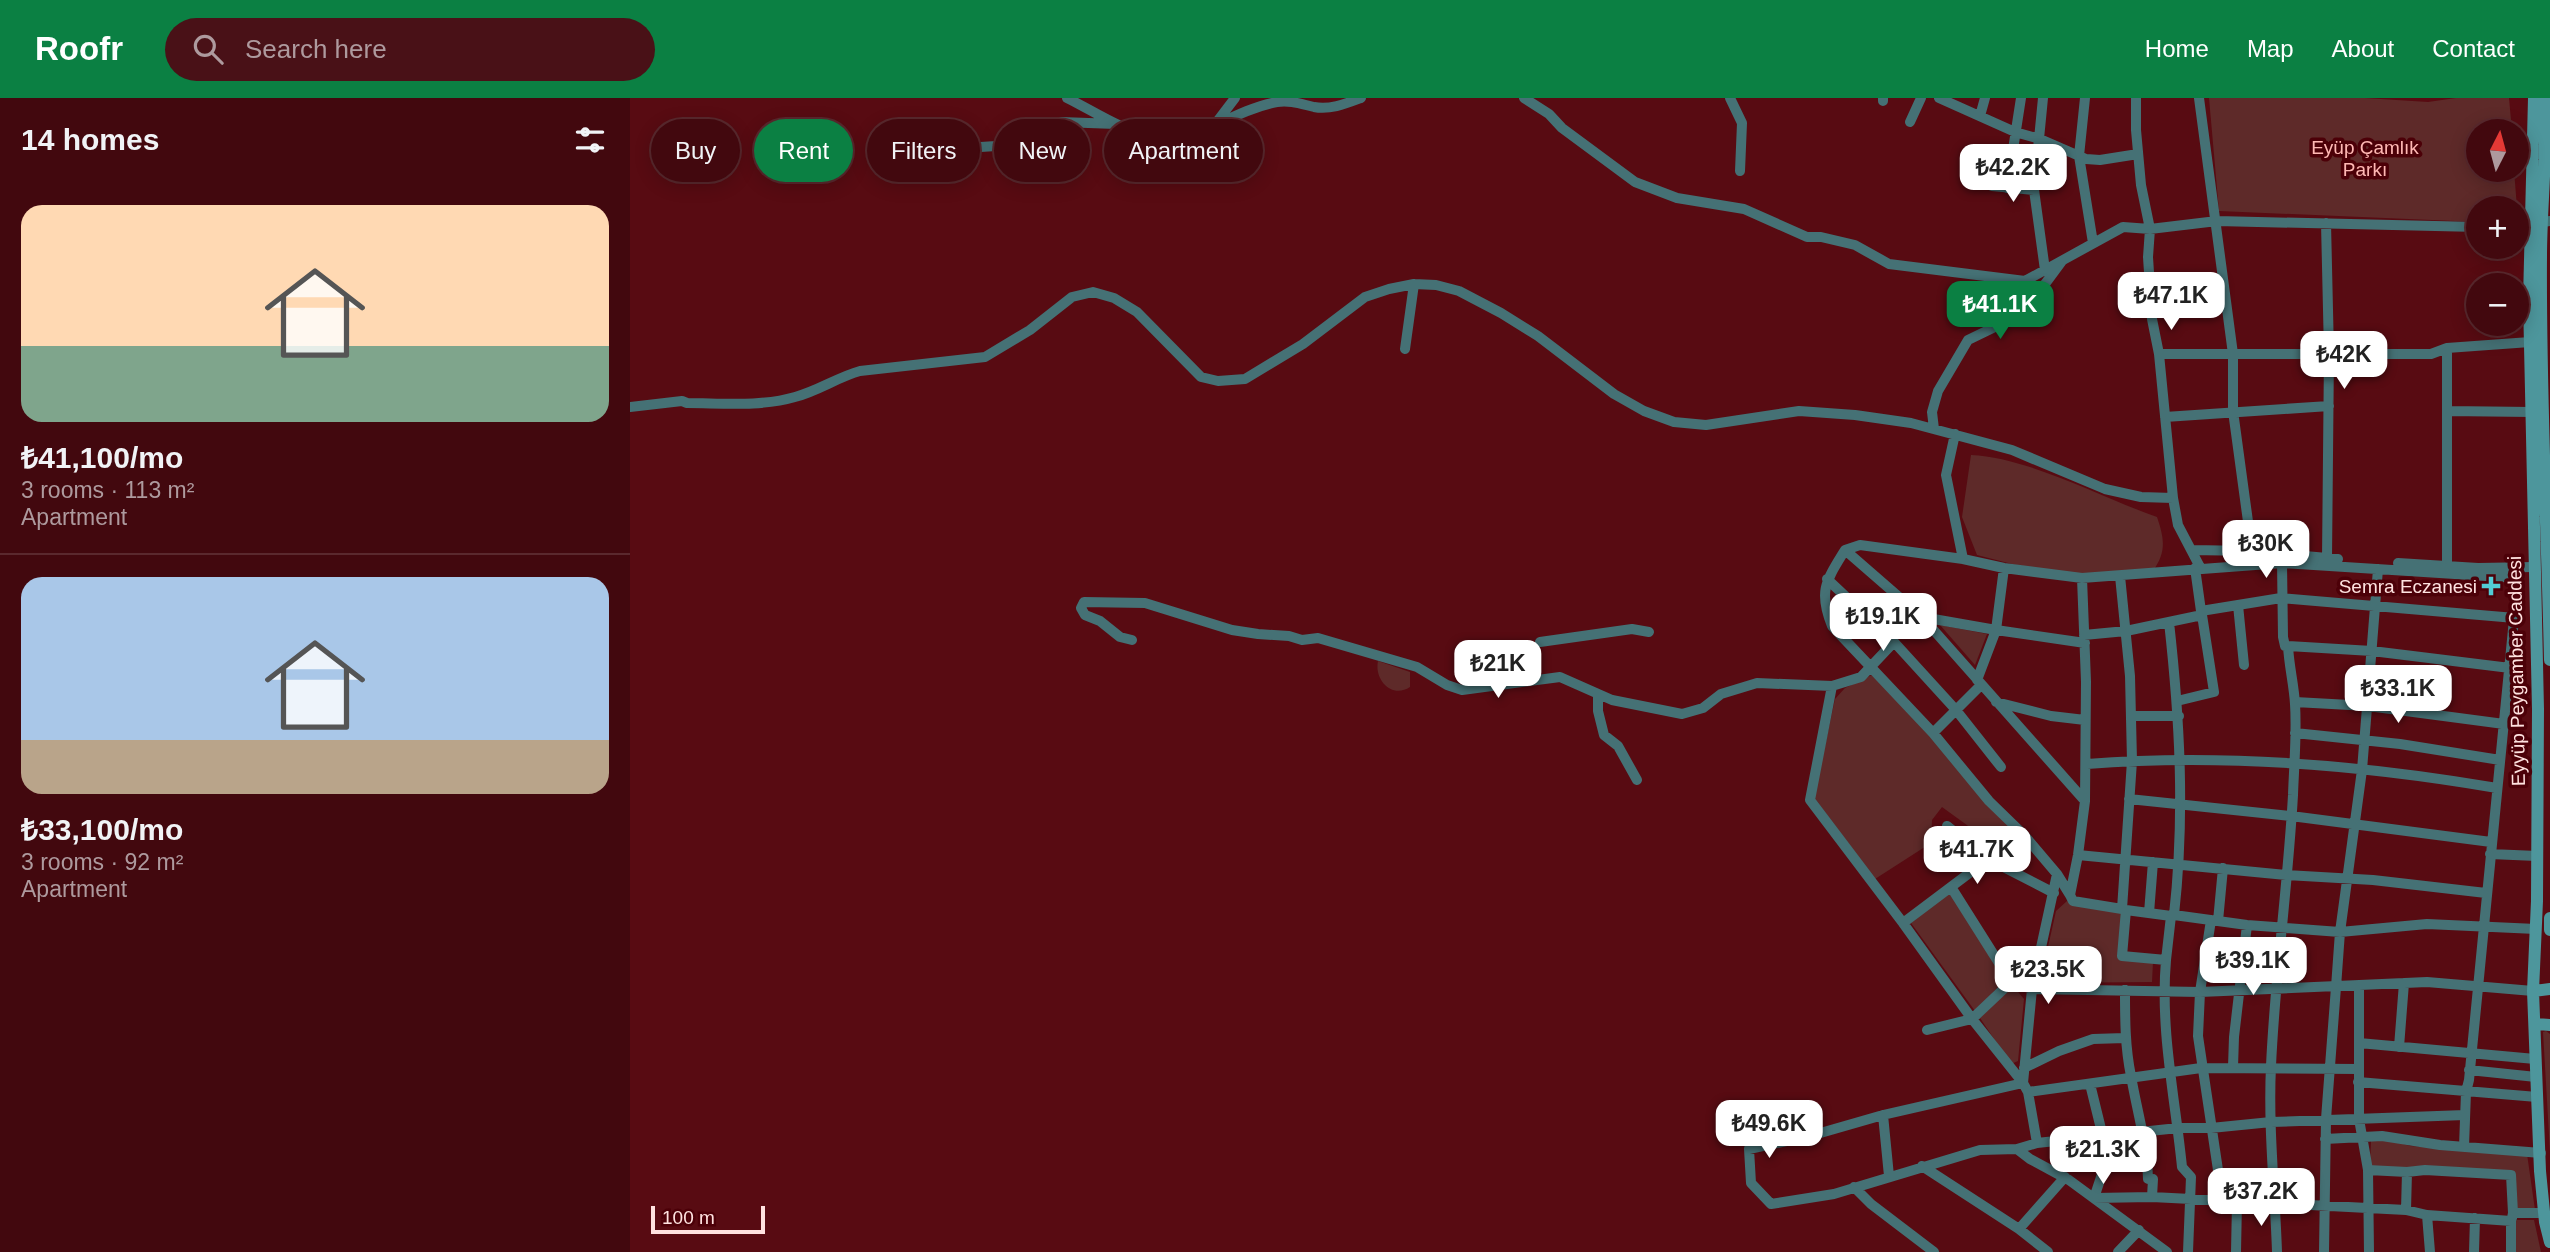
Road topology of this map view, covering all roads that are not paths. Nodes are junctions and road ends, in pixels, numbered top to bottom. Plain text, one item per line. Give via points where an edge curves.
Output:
1 (1067, 98) edge
2 (1235, 98) edge
3 (1361, 98) edge
4 (1524, 98) edge
5 (1730, 98) edge
6 (1921, 98) edge
7 (1939, 98) edge
8 (1985, 98) edge
9 (2021, 98) edge
10 (2043, 98) edge
11 (2085, 98) edge
12 (2136, 98) edge
13 (2199, 98) edge
14 (2534, 98) edge
15 (2544, 98) edge
16 (1337, 102) edge
17 (1980, 116) junction
18 (1109, 119) edge
19 (1219, 119) edge
20 (1227, 119) edge
21 (1910, 122) dead end
22 (1104, 123) edge
23 (2015, 132) junction
24 (2038, 138) junction
25 (980, 147) edge
26 (1972, 152) dead end
27 (2138, 154) junction
28 (2079, 156) junction
29 (1740, 171) dead end
30 (2007, 188) junction
31 (2034, 190) junction
32 (2217, 221) junction
33 (2326, 223) junction
34 (2542, 223) edge
35 (2466, 227) edge
36 (2150, 229) junction
37 (2093, 243) junction
38 (2064, 259) junction
39 (2045, 270) junction
40 (1414, 284) junction
41 (2530, 342) junction
42 (2447, 348) junction
43 (1405, 349) dead end
44 (2329, 352) junction
45 (2159, 354) junction
46 (2232, 354) junction
47 (2547, 405) edge
48 (2329, 406) junction
49 (630, 407) edge
50 (2233, 411) junction
51 (2447, 411) junction
52 (2532, 412) junction
53 (2165, 416) junction
54 (1934, 429) junction
55 (1955, 434) junction
56 (2173, 498) junction
57 (2548, 544) edge
58 (1845, 550) junction
59 (2192, 550) junction
60 (2252, 551) junction
61 (1963, 559) junction
62 (2327, 559) junction
63 (2282, 563) junction
64 (2447, 566) junction
65 (2004, 568) junction
66 (2198, 568) junction
67 (2378, 569) junction
68 (2538, 575) junction
69 (2120, 576) junction
70 (2082, 578) junction
71 (2518, 578) junction
72 (1827, 579) junction
73 (2281, 598) junction
74 (2375, 604) junction
75 (2238, 605) junction
76 (2202, 613) junction
77 (1922, 617) junction
78 (2515, 618) junction
79 (2169, 622) junction
80 (1996, 630) junction
81 (2126, 631) junction
82 (1649, 632) dead end
83 (2084, 639) junction
84 (1132, 640) dead end
85 (1540, 642) dead end
86 (1894, 642) junction
87 (2288, 646) junction
88 (2550, 650) edge
89 (2372, 651) junction
90 (2550, 660) edge
91 (1870, 665) junction
92 (2244, 665) dead end
93 (2511, 668) junction
94 (1979, 683) junction
95 (1832, 686) junction
96 (1598, 694) junction
97 (2177, 701) junction
98 (1996, 702) junction
99 (2295, 702) junction
100 (2368, 706) junction
101 (1956, 710) junction
102 (2132, 716) junction
103 (2179, 716) junction
104 (2085, 719) junction
105 (2504, 724) junction
106 (1933, 733) junction
107 (2295, 733) junction
108 (2364, 741) junction
109 (2181, 759) junction
110 (2500, 760) junction
111 (2132, 761) junction
112 (2294, 763) junction
113 (2087, 764) junction
114 (2001, 767) dead end
115 (2362, 770) junction
116 (2543, 776) edge
117 (1637, 780) dead end
118 (2497, 788) junction
119 (2129, 799) junction
120 (2085, 801) junction
121 (2179, 804) junction
122 (2291, 816) junction
123 (2355, 824) junction
124 (1947, 826) dead end
125 (2491, 842) junction
126 (2490, 854) junction
127 (2078, 855) junction
128 (2537, 856) junction
129 (1988, 859) junction
130 (2126, 859) junction
131 (2153, 862) junction
132 (2179, 865) junction
133 (2223, 868) junction
134 (2057, 874) junction
135 (2286, 875) junction
136 (2347, 878) junction
137 (1951, 887) junction
138 (2054, 893) junction
139 (2486, 893) junction
140 (2070, 895) junction
141 (2124, 909) junction
142 (2149, 913) junction
143 (2172, 915) junction
144 (2550, 918) edge
145 (2215, 921) junction
146 (1903, 923) junction
147 (2247, 925) junction
148 (2484, 925) junction
149 (2281, 928) junction
150 (2536, 929) junction
151 (2550, 930) edge
152 (2340, 932) junction
153 (2166, 960) junction
154 (2011, 982) junction
155 (2404, 983) junction
156 (2359, 986) junction
157 (2476, 986) junction
158 (2336, 987) junction
159 (2032, 989) junction
160 (2125, 989) junction
161 (2239, 989) junction
162 (2550, 989) edge
163 (2275, 990) junction
164 (2533, 991) junction
165 (2200, 992) junction
166 (2163, 993) junction
167 (1972, 1019) junction
168 (2536, 1024) junction
169 (2550, 1025) edge
170 (1927, 1030) dead end
171 (2125, 1038) junction
172 (2359, 1043) junction
173 (2399, 1048) junction
174 (2470, 1054) junction
175 (2535, 1059) junction
176 (2233, 1067) junction
177 (2024, 1068) junction
178 (2202, 1068) junction
179 (2271, 1068) junction
180 (2329, 1069) junction
181 (2359, 1069) junction
182 (2469, 1070) junction
183 (2169, 1071) junction
184 (2131, 1077) junction
185 (2536, 1077) junction
186 (2358, 1082) junction
187 (2090, 1084) junction
188 (2026, 1087) junction
189 (2466, 1092) junction
190 (2537, 1097) junction
191 (1883, 1115) junction
192 (2465, 1115) junction
193 (2326, 1119) junction
194 (2358, 1119) junction
195 (2271, 1122) junction
196 (2178, 1128) junction
197 (2211, 1128) junction
198 (2144, 1133) junction
199 (2103, 1137) junction
200 (2325, 1139) junction
201 (2364, 1139) junction
202 (2037, 1143) junction
203 (2464, 1147) junction
204 (2017, 1149) junction
205 (2541, 1153) junction
206 (1922, 1166) junction
207 (2218, 1170) dead end
208 (2368, 1170) junction
209 (2407, 1172) junction
210 (1889, 1176) junction
211 (2064, 1177) junction
212 (1854, 1187) junction
213 (2152, 1197) junction
214 (2094, 1198) junction
215 (2192, 1199) junction
216 (2237, 1202) junction
217 (2276, 1204) junction
218 (2324, 1206) junction
219 (2368, 1208) junction
220 (2406, 1210) junction
221 (2544, 1213) junction
222 (2427, 1214) junction
223 (2512, 1217) junction
224 (2475, 1218) junction
225 (2548, 1227) edge
226 (2018, 1229) junction
227 (2139, 1230) junction
228 (2550, 1242) edge
229 (2123, 1251) edge
230 (1934, 1252) edge
231 (2048, 1252) edge
232 (2167, 1252) edge
233 (2188, 1252) edge
234 (2236, 1252) edge
235 (2277, 1252) edge
236 (2324, 1252) edge
237 (2370, 1252) edge
238 (2430, 1252) edge
239 (2474, 1252) edge
240 (2511, 1252) edge

1 - 18 street
2 - 19 street
3 - 16 street
4 - 39 street via 1635,182 1676,198 1744,209 1807,237 1855,244 1889,264 2025,281
5 - 29 street via 1742,124
6 - 21 street
7 - 17 street
8 - 17 street
9 - 23 street
10 - 24 street
11 - 28 street
12 - 27 street
13 - 32 street
14 - 34 main road, Eyyüp Peygamber Caddesi
15 - 34 main road, Eyyüp Peygamber Caddesi via 2547,130
16 - 20 street via 1316,107 1276,102
17 - 23 street
22 - 25 street via 1038,124 1013,141
23 - 24 street
23 - 30 street
24 - 28 street
24 - 31 street
26 - 30 street via 1992,186
27 - 28 street via 2100,160
27 - 36 street
28 - 37 street
30 - 31 street
31 - 39 street
32 - 33 street
32 - 36 street
32 - 46 street
33 - 35 street
33 - 44 street
34 - 41 main road, Eyyüp Peygamber Caddesi
34 - 47 main road, Eyyüp Peygamber Caddesi
36 - 37 street via 2123,227
36 - 45 street via 2152,320
37 - 38 street
38 - 39 street
38 - 54 street via 2003,323 1968,340 1938,391 1932,412
40 - 43 street
40 - 49 street via 1365,297 1303,344 1245,379 1201,377 1137,312 1093,292 1072,297 985,357 860,371 791,398
40 - 54 street via 1459,291 1538,336 1614,394 1674,422 1706,425 1799,411
41 - 42 street
41 - 52 main road, Eyyüp Peygamber Caddesi
42 - 44 street via 2431,354
42 - 51 street
44 - 46 street
44 - 48 street
45 - 46 street
45 - 53 street
46 - 50 street
47 - 57 main road, Eyyüp Peygamber Caddesi
48 - 50 street
48 - 62 street
50 - 53 street
50 - 60 street
51 - 52 street
51 - 64 street
52 - 68 main road, Eyyüp Peygamber Caddesi
53 - 56 street
54 - 55 street
55 - 56 street via 2012,450 2105,489
55 - 61 street via 1946,475
56 - 59 street via 2178,525
57 - 68 main road, Eyyüp Peygamber Caddesi
58 - 61 street via 1860,545
58 - 72 street
58 - 77 street
59 - 60 street
59 - 66 street
60 - 62 street
61 - 65 street
62 - 64 street
63 - 66 street
63 - 67 street
63 - 73 street
64 - 68 street
65 - 70 street
65 - 80 street
66 - 69 street
66 - 76 street
67 - 71 street
67 - 74 street
68 - 71 street
68 - 88 main road, Eyyüp Peygamber Caddesi
68 - 116 main road, Eyyüp Peygamber Caddesi
69 - 70 street
69 - 81 street
70 - 83 street
71 - 78 street
72 - 86 street
72 - 91 street via 1824,607 1832,626
73 - 74 street
73 - 75 street
73 - 87 street via 2283,637
74 - 78 street
74 - 89 street
75 - 76 street
75 - 92 street
76 - 79 street
76 - 97 street via 2214,692
77 - 80 street
77 - 94 street
78 - 93 street
79 - 81 street
79 - 97 street
80 - 83 street
80 - 94 street
81 - 83 street
81 - 102 street
82 - 85 street via 1632,629
83 - 104 street
84 - 96 street via 1085,615 1084,602 1145,604 1232,630 1318,638 1417,667 1462,690 1560,677
86 - 91 street
86 - 101 street
87 - 89 street
87 - 99 street
88 - 90 main road, Eyyüp Peygamber Caddesi
89 - 93 street
89 - 100 street
91 - 95 street via 1861,677
91 - 106 street
93 - 105 street
94 - 98 street
94 - 101 street
95 - 96 street via 1757,683 1721,694 1703,708 1682,714
95 - 146 street via 1810,800
96 - 117 street via 1604,735 1618,746
97 - 103 street
98 - 104 street
98 - 120 street
99 - 100 street
99 - 107 street
100 - 105 street
100 - 108 street
101 - 106 street
101 - 114 street
102 - 103 street
102 - 111 street
103 - 109 street
104 - 113 street
105 - 110 street
106 - 134 street
107 - 108 street
107 - 112 street
108 - 110 street
108 - 115 street
109 - 111 street
109 - 112 street
109 - 121 street
110 - 118 street
111 - 113 street
111 - 119 street
112 - 115 street
112 - 122 street
113 - 120 street
115 - 118 street
115 - 123 street
116 - 128 main road, Eyyüp Peygamber Caddesi
118 - 125 street
119 - 121 street
119 - 130 street
120 - 127 street
121 - 122 street
121 - 132 street
122 - 123 street
122 - 135 street
123 - 125 street
123 - 136 street
124 - 129 street
125 - 126 street
126 - 128 street
126 - 139 street
127 - 130 street
127 - 140 street
128 - 150 main road, Eyyüp Peygamber Caddesi
129 - 137 street
129 - 138 street
130 - 131 street
130 - 141 street
131 - 132 street
131 - 142 street
132 - 133 street
132 - 143 street
133 - 135 street
133 - 145 street
134 - 138 street
134 - 140 street
135 - 136 street
135 - 149 street
136 - 139 street
136 - 152 street
137 - 146 street
137 - 154 street
138 - 159 street
139 - 148 street
140 - 141 street via 2073,901
141 - 142 street
141 - 153 street via 2122,956
142 - 143 street
143 - 145 street
143 - 153 street
144 - 151 main road
145 - 147 street
145 - 165 street
146 - 167 street
147 - 149 street
147 - 161 street
148 - 150 street
148 - 152 street via 2427,924
148 - 157 street
149 - 152 street
149 - 163 street
150 - 164 main road, Eyyüp Peygamber Caddesi
152 - 158 street
153 - 166 street
154 - 159 street
154 - 167 street
155 - 156 street
155 - 157 street
155 - 173 street
156 - 158 street
156 - 172 street
157 - 164 street
157 - 174 street
158 - 163 street
158 - 180 street
159 - 160 street
159 - 177 street
160 - 166 street
160 - 171 street
161 - 163 street
161 - 165 street
161 - 176 street
162 - 164 main road
163 - 179 street
164 - 168 main road, Eyyüp Peygamber Caddesi
165 - 166 street
165 - 178 street
166 - 183 street
167 - 170 street
167 - 188 street
168 - 169 main road
168 - 175 main road, Eyyüp Peygamber Caddesi
171 - 177 street via 2093,1039
171 - 184 street
172 - 173 street
172 - 181 street
173 - 174 street
174 - 175 street
174 - 182 street
175 - 185 main road, Eyyüp Peygamber Caddesi
176 - 178 street
176 - 179 street
177 - 188 street
178 - 183 street
178 - 197 street
179 - 180 street
179 - 195 street
180 - 181 street
180 - 193 street
181 - 186 street
182 - 185 street
182 - 189 street
183 - 184 street
183 - 196 street
184 - 187 street
184 - 198 street
185 - 190 main road, Eyyüp Peygamber Caddesi
186 - 189 street
186 - 194 street
187 - 188 street
187 - 199 street
188 - 191 street
188 - 202 street
189 - 190 street
189 - 192 street
190 - 205 main road, Eyyüp Peygamber Caddesi
191 - 210 street
191 - 212 street via 1749,1149 1751,1183 1771,1204
192 - 194 street
192 - 203 street
193 - 194 street
193 - 195 street
193 - 200 street
194 - 201 street
195 - 197 street
195 - 217 street
196 - 197 street
196 - 198 street
196 - 215 street via 2182,1167 2191,1177
197 - 207 street
198 - 199 street
198 - 213 street
199 - 202 street
199 - 214 street via 2104,1168
200 - 201 street
200 - 218 street
201 - 203 street via 2382,1136
201 - 208 street
202 - 204 street
203 - 205 street
204 - 206 street via 1980,1150
204 - 211 street
205 - 221 main road, Eyyüp Peygamber Caddesi
206 - 210 street
206 - 226 street
208 - 209 street
208 - 219 street
209 - 220 street
209 - 223 street via 2511,1175
210 - 212 street
211 - 214 street
211 - 226 street
212 - 230 street
213 - 214 street
213 - 215 street
214 - 227 street
215 - 216 street
215 - 233 street
216 - 217 street
216 - 234 street
217 - 218 street
217 - 235 street
218 - 219 street
218 - 236 street
219 - 220 street
219 - 237 street
220 - 222 street
221 - 223 street
221 - 225 main road, Eyyüp Peygamber Caddesi
222 - 224 street
222 - 238 street
223 - 224 street
223 - 240 street
224 - 239 street
225 - 228 main road, Eyyüp Peygamber Caddesi
226 - 231 street
227 - 229 street
227 - 232 street

